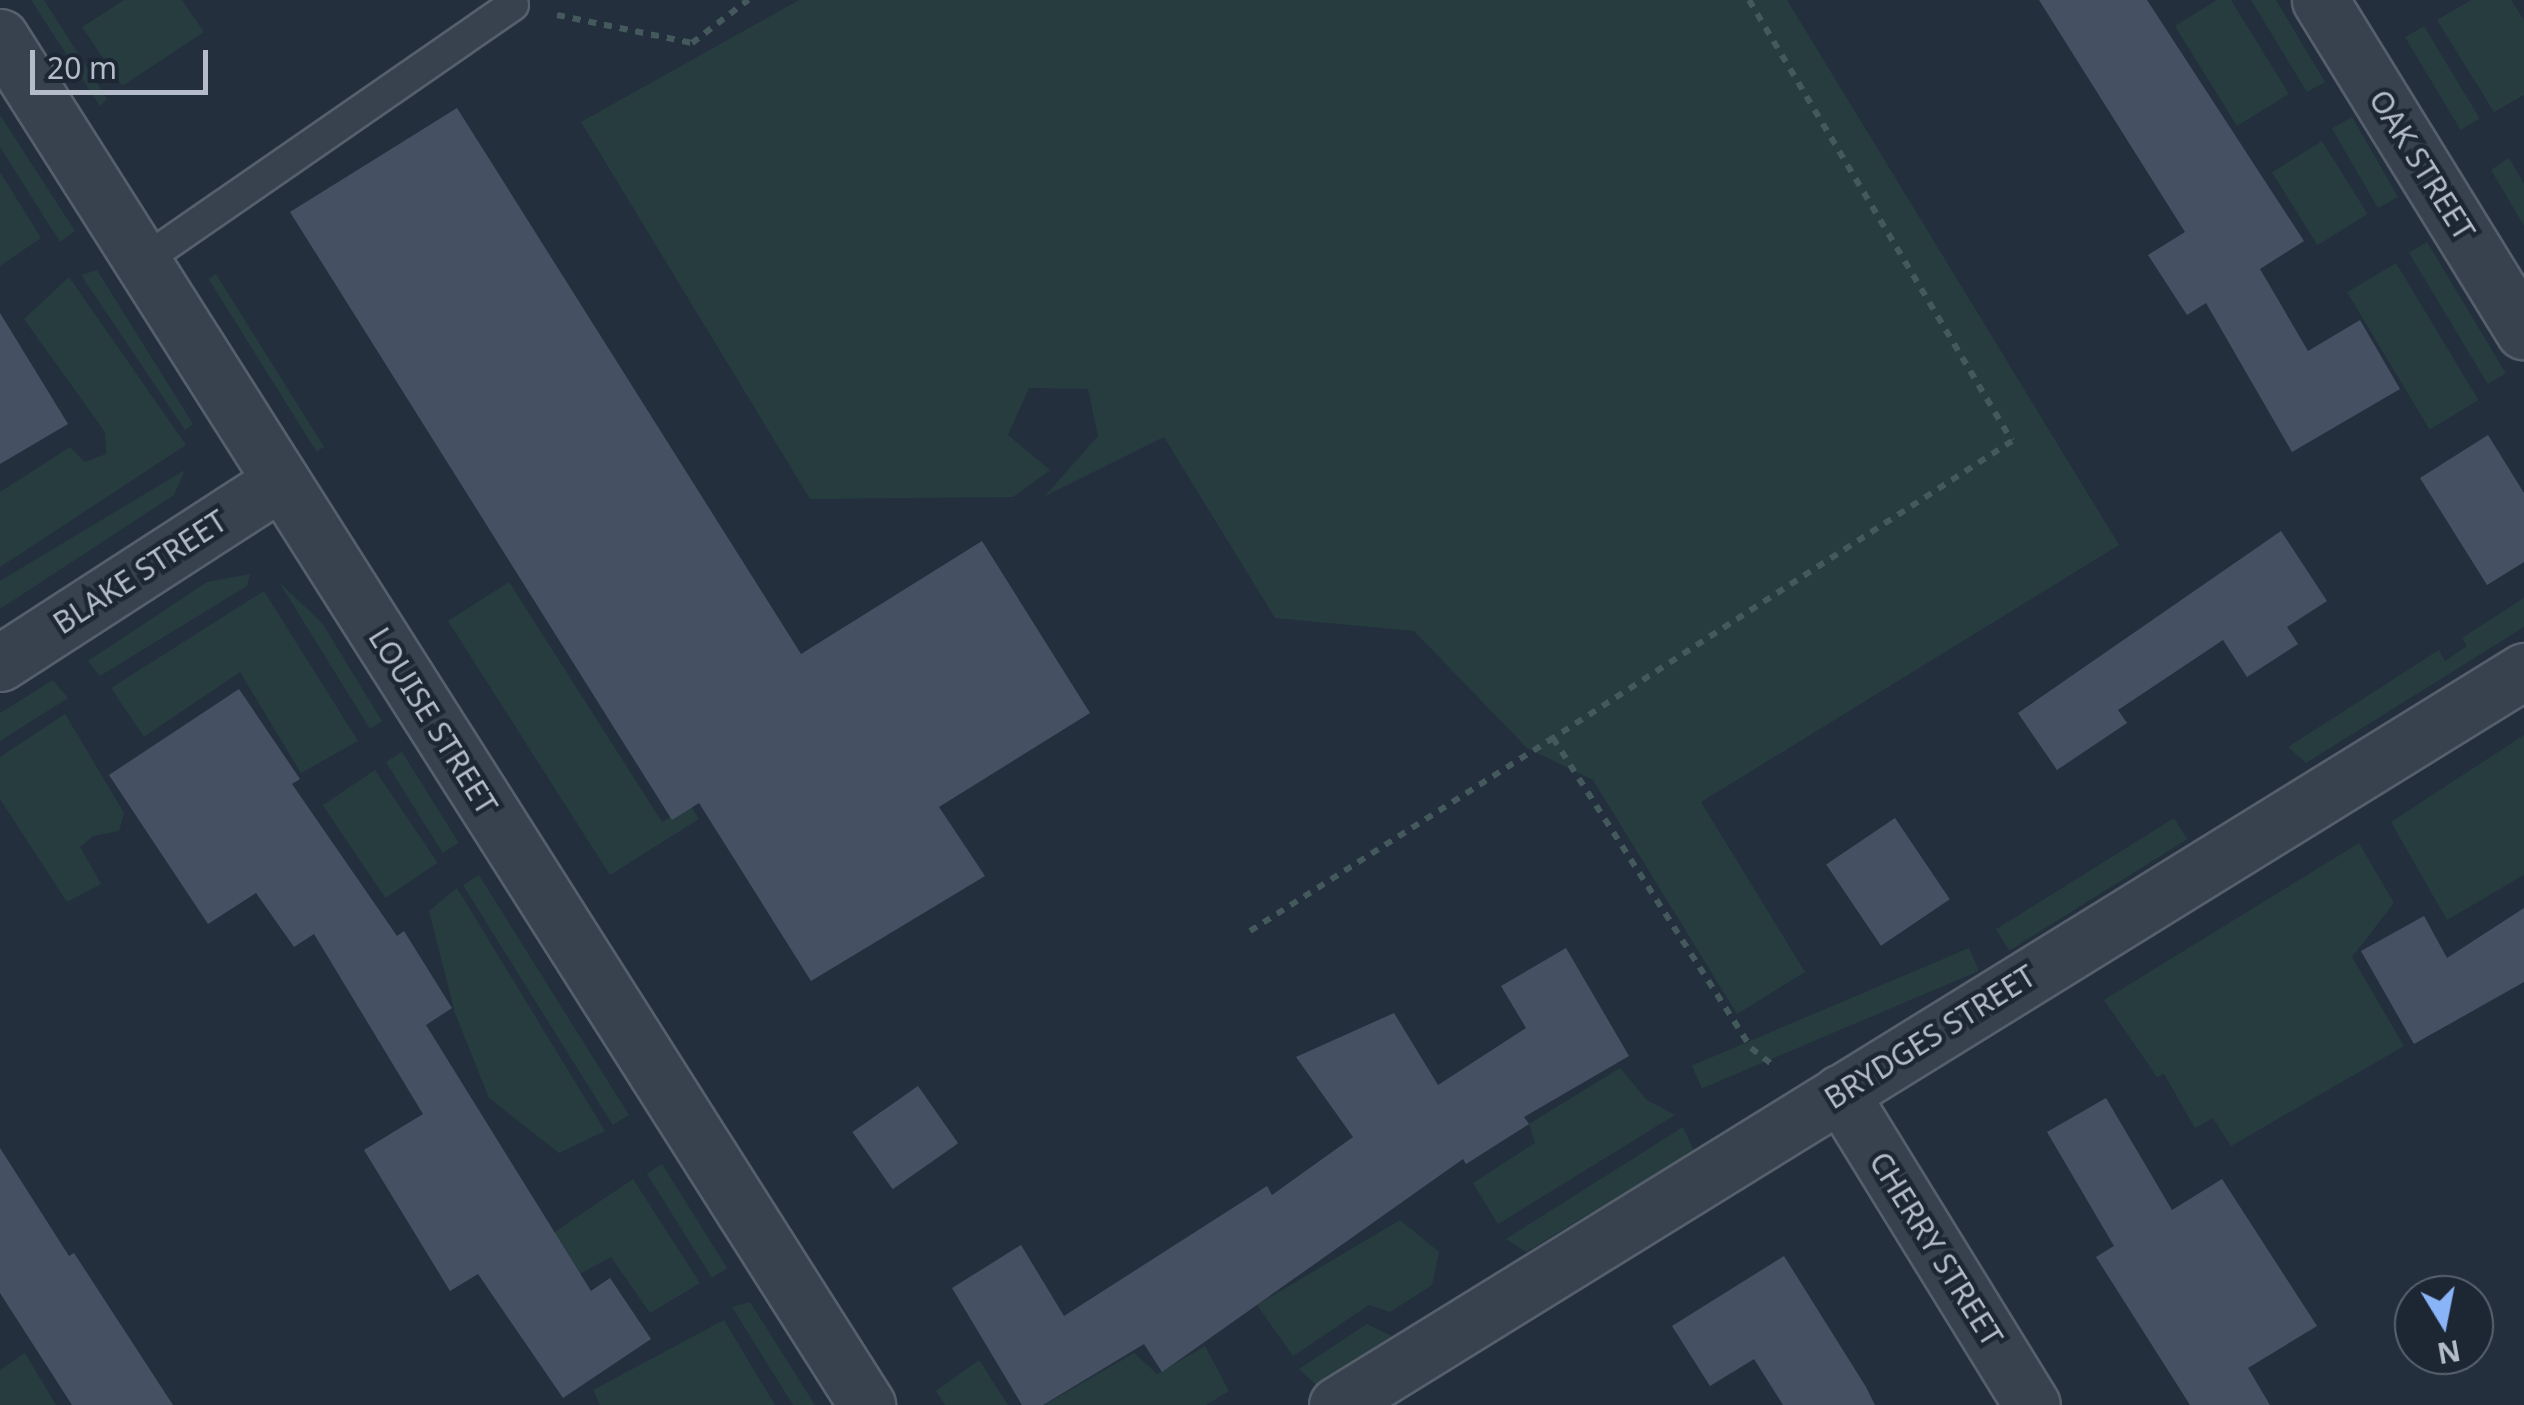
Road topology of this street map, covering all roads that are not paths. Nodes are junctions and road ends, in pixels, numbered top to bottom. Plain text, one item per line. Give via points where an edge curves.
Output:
1 (2320, 0) edge
2 (513, 5) road end
3 (0, 36) edge
4 (142, 262) junction
5 (2524, 331) edge
6 (282, 481) junction
7 (0, 662) edge
8 (2524, 671) edge
9 (1840, 1093) junction
10 (867, 1405) edge
11 (1337, 1405) edge
12 (2032, 1405) edge

1 - 5 street, OAK STREET
2 - 4 lane
3 - 4 street, LOUISE STREET
4 - 6 street, LOUISE STREET
6 - 7 street, BLAKE STREET
6 - 10 street, LOUISE STREET
8 - 9 street, BRYDGES STREET
9 - 11 street, BRYDGES STREET
9 - 12 street, CHERRY STREET

